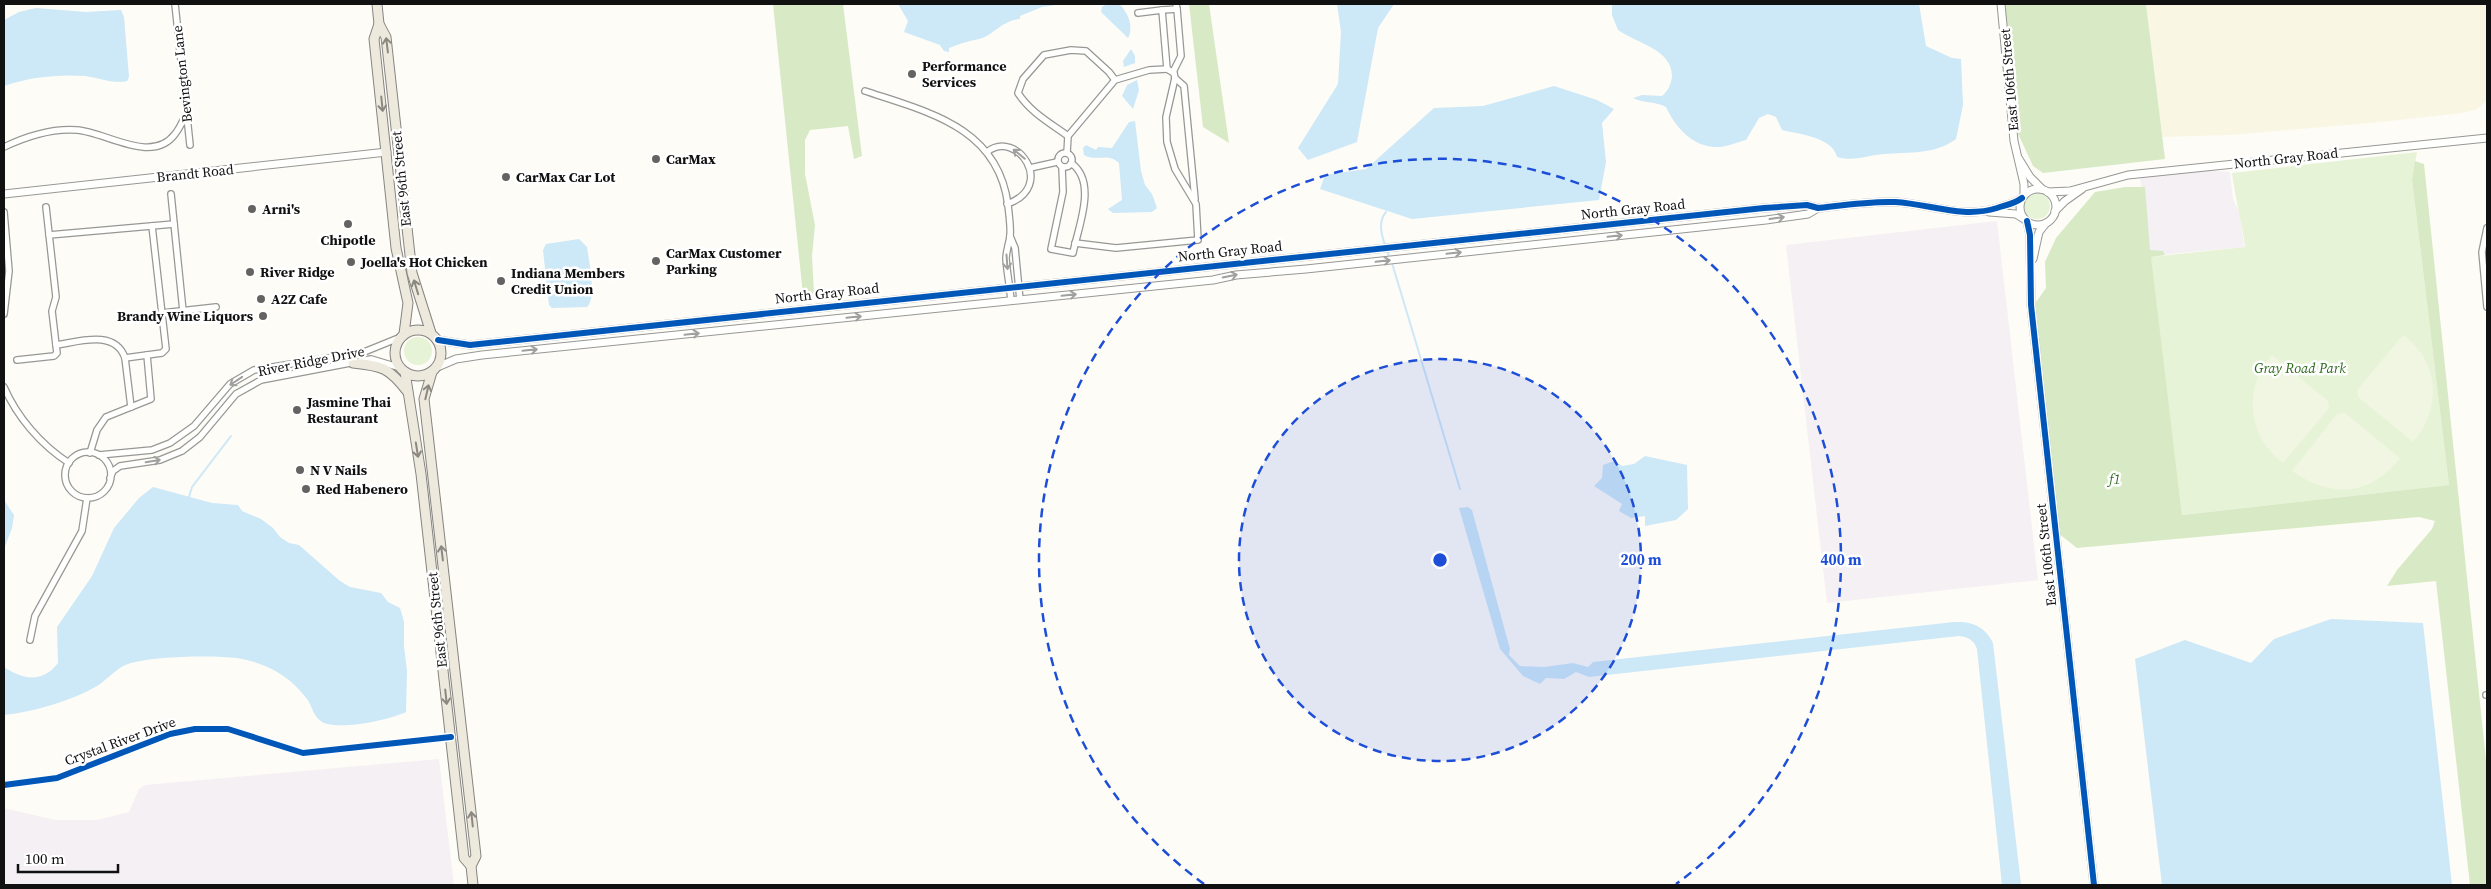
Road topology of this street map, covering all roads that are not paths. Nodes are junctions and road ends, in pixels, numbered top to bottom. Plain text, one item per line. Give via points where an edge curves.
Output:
1 (175, 4) edge
2 (377, 4) edge
3 (2001, 4) edge
4 (1176, 6) edge
5 (1162, 10) junction
6 (1138, 13) dead end
7 (379, 24) junction
8 (1172, 73) junction
9 (1115, 80) junction
10 (865, 91) dead end
11 (186, 114) junction
12 (1068, 136) junction
13 (2487, 138) edge
14 (190, 145) dead end
15 (4, 147) edge
16 (387, 152) junction
17 (987, 152) junction
18 (1067, 153) junction
19 (2018, 156) junction
20 (1058, 162) junction
21 (1071, 164) junction
22 (1062, 167) junction
23 (1030, 168) junction
24 (2086, 186) junction
25 (2045, 191) junction
26 (4, 194) edge
27 (171, 194) dead end
28 (2023, 196) junction
29 (1007, 204) junction
30 (1196, 204) junction
31 (46, 207) dead end
32 (1818, 208) junction
33 (2055, 211) junction
34 (4, 212) edge
35 (1988, 212) junction
36 (2026, 220) junction
37 (2047, 222) junction
38 (174, 224) junction
39 (152, 226) junction
40 (2487, 228) edge
41 (49, 236) junction
42 (1010, 236) junction
43 (1075, 243) junction
44 (2031, 267) junction
45 (1019, 286) junction
46 (1010, 287) junction
47 (1020, 300) junction
48 (1011, 301) junction
49 (216, 307) dead end
50 (2487, 307) edge
51 (183, 311) junction
52 (162, 313) junction
53 (4, 314) edge
54 (402, 336) junction
55 (434, 337) junction
56 (56, 345) junction
57 (147, 355) junction
58 (125, 358) junction
59 (17, 360) dead end
60 (353, 363) junction
61 (403, 370) junction
62 (434, 370) junction
63 (4, 387) edge
64 (408, 391) junction
65 (131, 407) junction
66 (90, 453) junction
67 (99, 455) junction
68 (69, 463) junction
69 (110, 478) junction
70 (87, 498) junction
71 (30, 640) dead end
72 (451, 737) junction
73 (4, 785) edge
74 (471, 866) junction
75 (473, 885) edge
76 (2094, 885) edge

1 - 11 street, Bevington Lane
2 - 7 main road, East 96th Street
3 - 19 street, East 106th Street
4 - 5 street
4 - 8 street via 1181,56
5 - 6 street
5 - 8 street
7 -> 16 main road, East 96th Street via 374,39
55 -> 7 main road, East 96th Street via 412,273 386,37
8 - 9 street via 1149,70
8 - 30 street via 1184,86
8 - 30 street via 1166,117 1167,142 1175,169
9 - 12 street
9 - 12 street via 1094,57 1081,50 1049,53 1023,79 1018,93 1022,99 1034,112
10 - 17 street via 958,127
11 - 14 street, Bevington Lane
11 - 15 street via 175,135 154,146 143,147 78,130 34,134
12 - 18 street
13 - 24 street, North Gray Road via 2128,174
16 - 26 street, Brandt Road
16 - 54 main road, East 96th Street via 396,248 408,303
23 -> 17 street via 1021,154 1013,149 1000,146
17 - 29 street via 998,173
18 - 20 street via 1060,154
18 - 21 street via 1072,157
19 - 25 street, East 106th Street via 2030,177
19 - 28 street, East 106th Street
20 - 22 street
20 - 23 street
21 - 22 street
21 - 43 street via 1080,171 1085,189
22 - 43 street via 1063,192 1051,250 1073,252
23 - 29 street via 1026,193
24 - 25 street, North Gray Road via 2058,193
24 - 33 street, North Gray Road
25 - 28 street via 2034,189
25 - 33 street via 2054,201
27 - 38 street
28 - 35 street, North Gray Road via 2014,203
28 - 36 street via 2020,211
29 - 42 street
30 - 43 street via 1198,240 1116,248
31 - 41 street
32 - 35 street, North Gray Road via 1889,202 1954,212
32 - 45 street, North Gray Road via 1807,205 1764,208
47 -> 32 street, North Gray Road via 1766,220 1808,214
33 - 37 street
34 - 53 street via 9,271
35 - 36 street, North Gray Road via 2016,214
36 - 37 street via 2038,225
36 - 44 street, East 106th Street
37 - 44 street, East 106th Street via 2039,232
38 - 39 street
38 - 51 street
39 - 41 street
39 - 52 street
40 - 50 street via 2482,252
41 - 56 street via 56,297 52,311
42 - 45 street via 1015,248
42 -> 46 street via 1006,258
44 - 76 street, East 106th Street via 2032,311
45 - 46 street, North Gray Road
45 - 47 street
46 - 48 street
46 - 55 street, North Gray Road via 470,345
47 - 48 street, North Gray Road
62 -> 48 street, North Gray Road via 456,359 482,355
49 - 51 street
51 - 52 street
52 - 57 street via 166,349 162,353
54 - 55 main road via 418,329
54 - 61 main road via 395,353
54 -> 67 street, River Ridge Drive via 364,352 254,370 227,387 194,426 170,443 152,450
55 - 62 main road via 441,355
56 - 58 street via 104,339 118,346
56 - 59 street via 54,356
57 - 58 street
57 - 65 street via 151,400
58 - 65 street
60 - 61 street, River Ridge Drive via 371,359
60 - 64 main road via 389,370
69 -> 60 street, River Ridge Drive via 120,466 160,460 182,451 204,432 236,394 255,382
61 - 62 main road via 418,376
61 - 64 main road, East 96th Street
74 -> 62 main road, East 96th Street via 476,856 424,399
63 - 68 street via 39,440
64 -> 72 main road, East 96th Street via 421,474
65 - 66 street via 102,421
66 - 67 street, River Ridge Drive
66 - 68 street via 78,455
67 - 69 street via 108,465
68 - 70 street via 65,474 68,487
69 - 70 street, River Ridge Drive via 103,492
70 - 71 street via 82,531 35,616
72 - 73 street, Crystal River Drive via 303,753 228,729 189,729 57,778
72 - 74 main road, East 96th Street via 464,858
74 - 75 main road, East 96th Street

